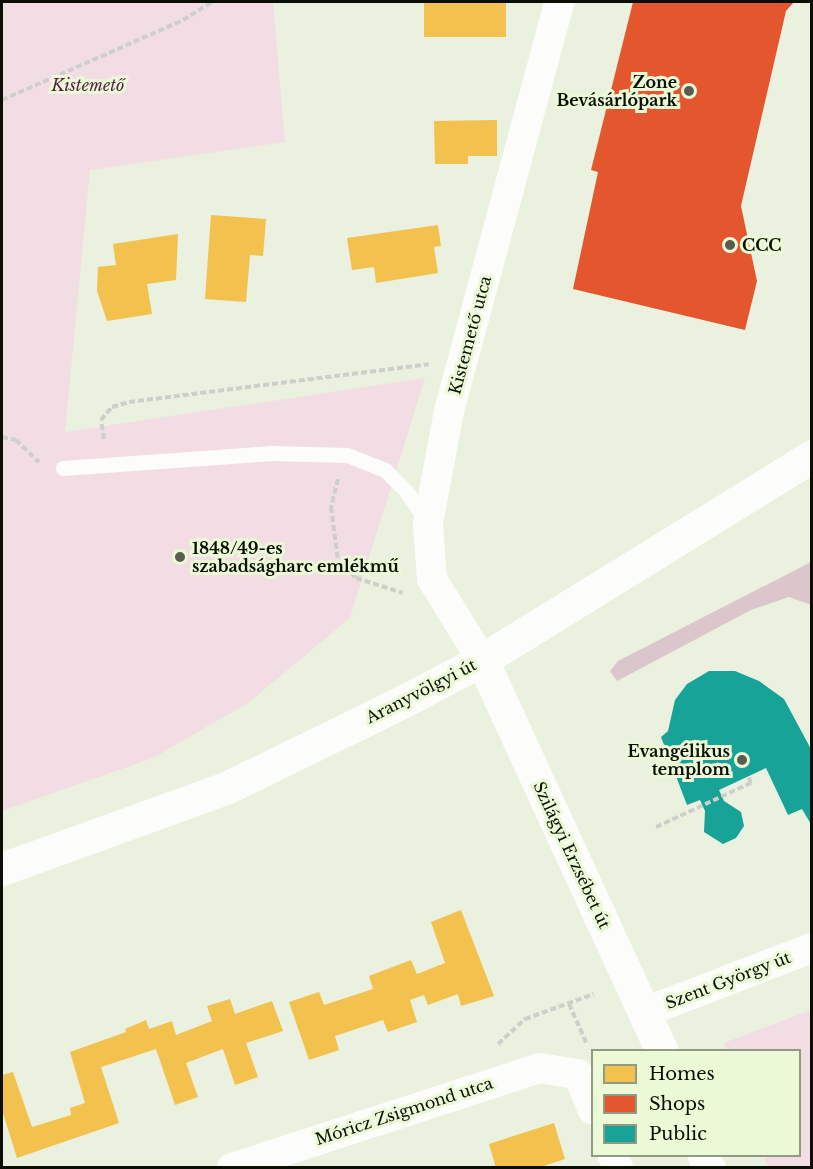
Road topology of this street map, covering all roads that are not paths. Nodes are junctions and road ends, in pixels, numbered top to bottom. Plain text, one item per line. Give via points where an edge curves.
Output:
1 (559, 2) edge
2 (812, 456) edge
3 (56, 467) road end
4 (428, 524) junction
5 (482, 660) junction
6 (2, 869) edge
7 (812, 948) edge
8 (645, 1012) junction
9 (661, 1049) edge
10 (591, 1104) edge
11 (232, 1167) edge

1 - 4 street, Kistemető utca via 463,360
2 - 5 street, Aranyvölgyi út
3 - 4 lane via 272,453 346,455 385,470 406,491
4 - 5 street, Kistemető utca via 432,579
5 - 6 street, Aranyvölgyi út via 226,788
5 - 8 street, Szilágyi Erzsébet út
7 - 8 street, Szent György út
8 - 9 street, Szilágyi Erzsébet út
10 - 11 street, Móricz Zsigmond utca via 583,1061 539,1068

